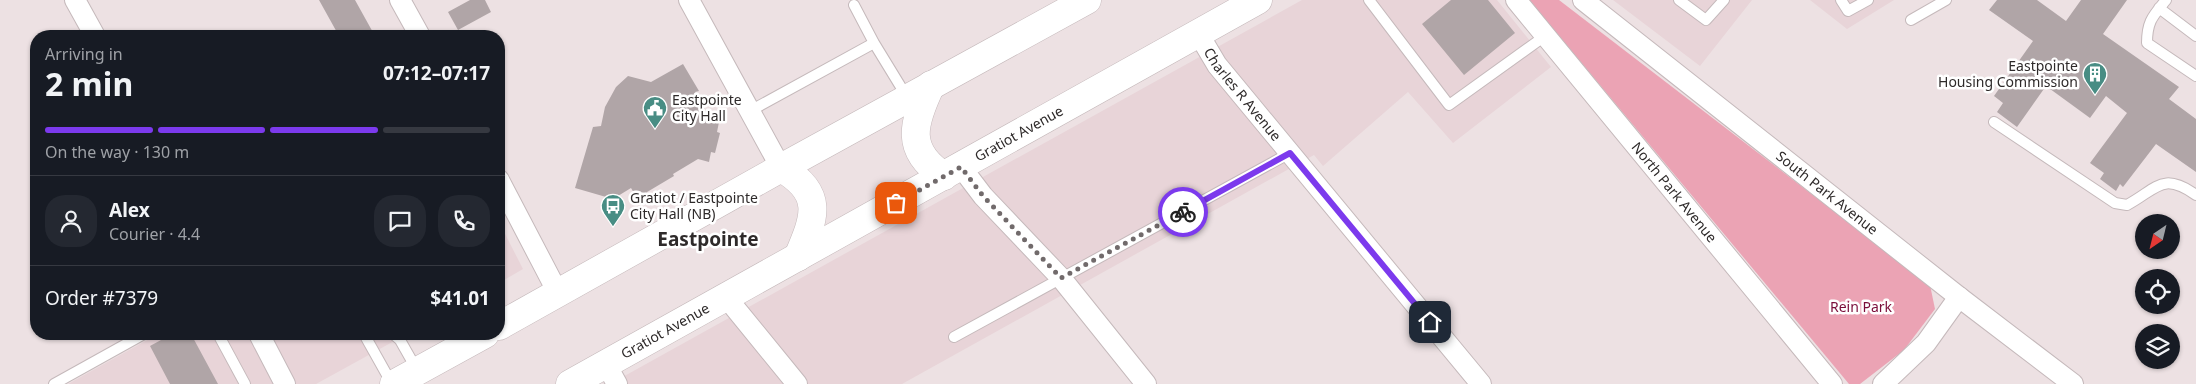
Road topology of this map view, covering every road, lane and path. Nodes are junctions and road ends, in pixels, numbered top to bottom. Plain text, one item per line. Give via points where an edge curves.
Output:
1 (75, 0) edge
2 (400, 0) edge
3 (689, 0) edge
4 (1087, 0) edge
5 (1258, 0) edge
6 (1369, 0) edge
7 (1516, 0) edge
8 (1583, 0) edge
9 (1679, 0) edge
10 (1724, 0) edge
11 (1841, 0) edge
12 (1868, 0) edge
13 (1946, 0) edge
14 (2163, 4) edge
15 (854, 5) dead end
16 (1912, 20) dead end
17 (92, 30) edge
18 (417, 30) edge
19 (1198, 33) junction
20 (1546, 36) junction
21 (2196, 36) edge
22 (874, 43) junction
23 (2196, 76) edge
24 (931, 85) junction
25 (908, 98) junction
26 (750, 111) junction
27 (1994, 122) dead end
28 (1290, 153) junction
29 (781, 168) junction
30 (953, 171) junction
31 (505, 191) edge
32 (2196, 196) edge
33 (798, 257) junction
34 (1061, 278) junction
35 (558, 293) junction
36 (726, 297) junction
37 (1959, 297) junction
38 (505, 323) edge
39 (954, 338) dead end
40 (133, 340) edge
41 (221, 340) edge
42 (262, 340) edge
43 (367, 340) edge
44 (400, 340) edge
45 (474, 340) edge
46 (417, 371) junction
47 (611, 374) edge
48 (791, 382) edge
49 (54, 384) edge
50 (245, 384) edge
51 (285, 384) edge
52 (393, 384) edge
53 (570, 384) edge
54 (1146, 384) edge
55 (1481, 384) edge
56 (1832, 384) edge
57 (1882, 384) edge
58 (2073, 384) edge

1 - 17 street
2 - 18 street
3 - 26 street
4 - 24 main road
5 - 19 main road, Gratiot Avenue
6 - 20 lane via 1449,105
7 - 20 street, North Park Avenue
8 - 37 street, South Park Avenue
9 - 10 lane via 1706,20
11 - 12 lane via 1848,11
13 - 16 lane
14 - 21 lane
14 - 23 lane via 2151,18 2147,43
15 - 22 lane
19 - 28 street, Charles R Avenue via 1216,65
19 - 30 main road, Gratiot Avenue
20 - 56 street, North Park Avenue
22 - 25 lane
22 - 26 lane
24 - 25 main road
24 - 30 main road via 920,112 916,142 925,160
25 - 29 main road
26 - 29 street
27 - 32 lane via 2115,203 2127,205 2161,184 2171,182
28 - 34 lane
28 - 55 street, Charles R Avenue
29 - 33 main road via 800,180 811,198 811,220
29 - 35 main road
30 - 33 main road, Gratiot Avenue
30 - 34 street via 983,196
31 - 35 street
33 - 36 main road, Gratiot Avenue
34 - 39 lane
34 - 54 street
35 - 38 main road
36 - 47 main road, Gratiot Avenue
36 - 48 street
37 - 57 street via 1926,343
37 - 58 street, South Park Avenue
40 - 49 lane
41 - 50 lane
42 - 51 street
43 - 52 lane
44 - 46 lane
45 - 46 main road
46 - 52 main road
47 - 53 main road, Gratiot Avenue

